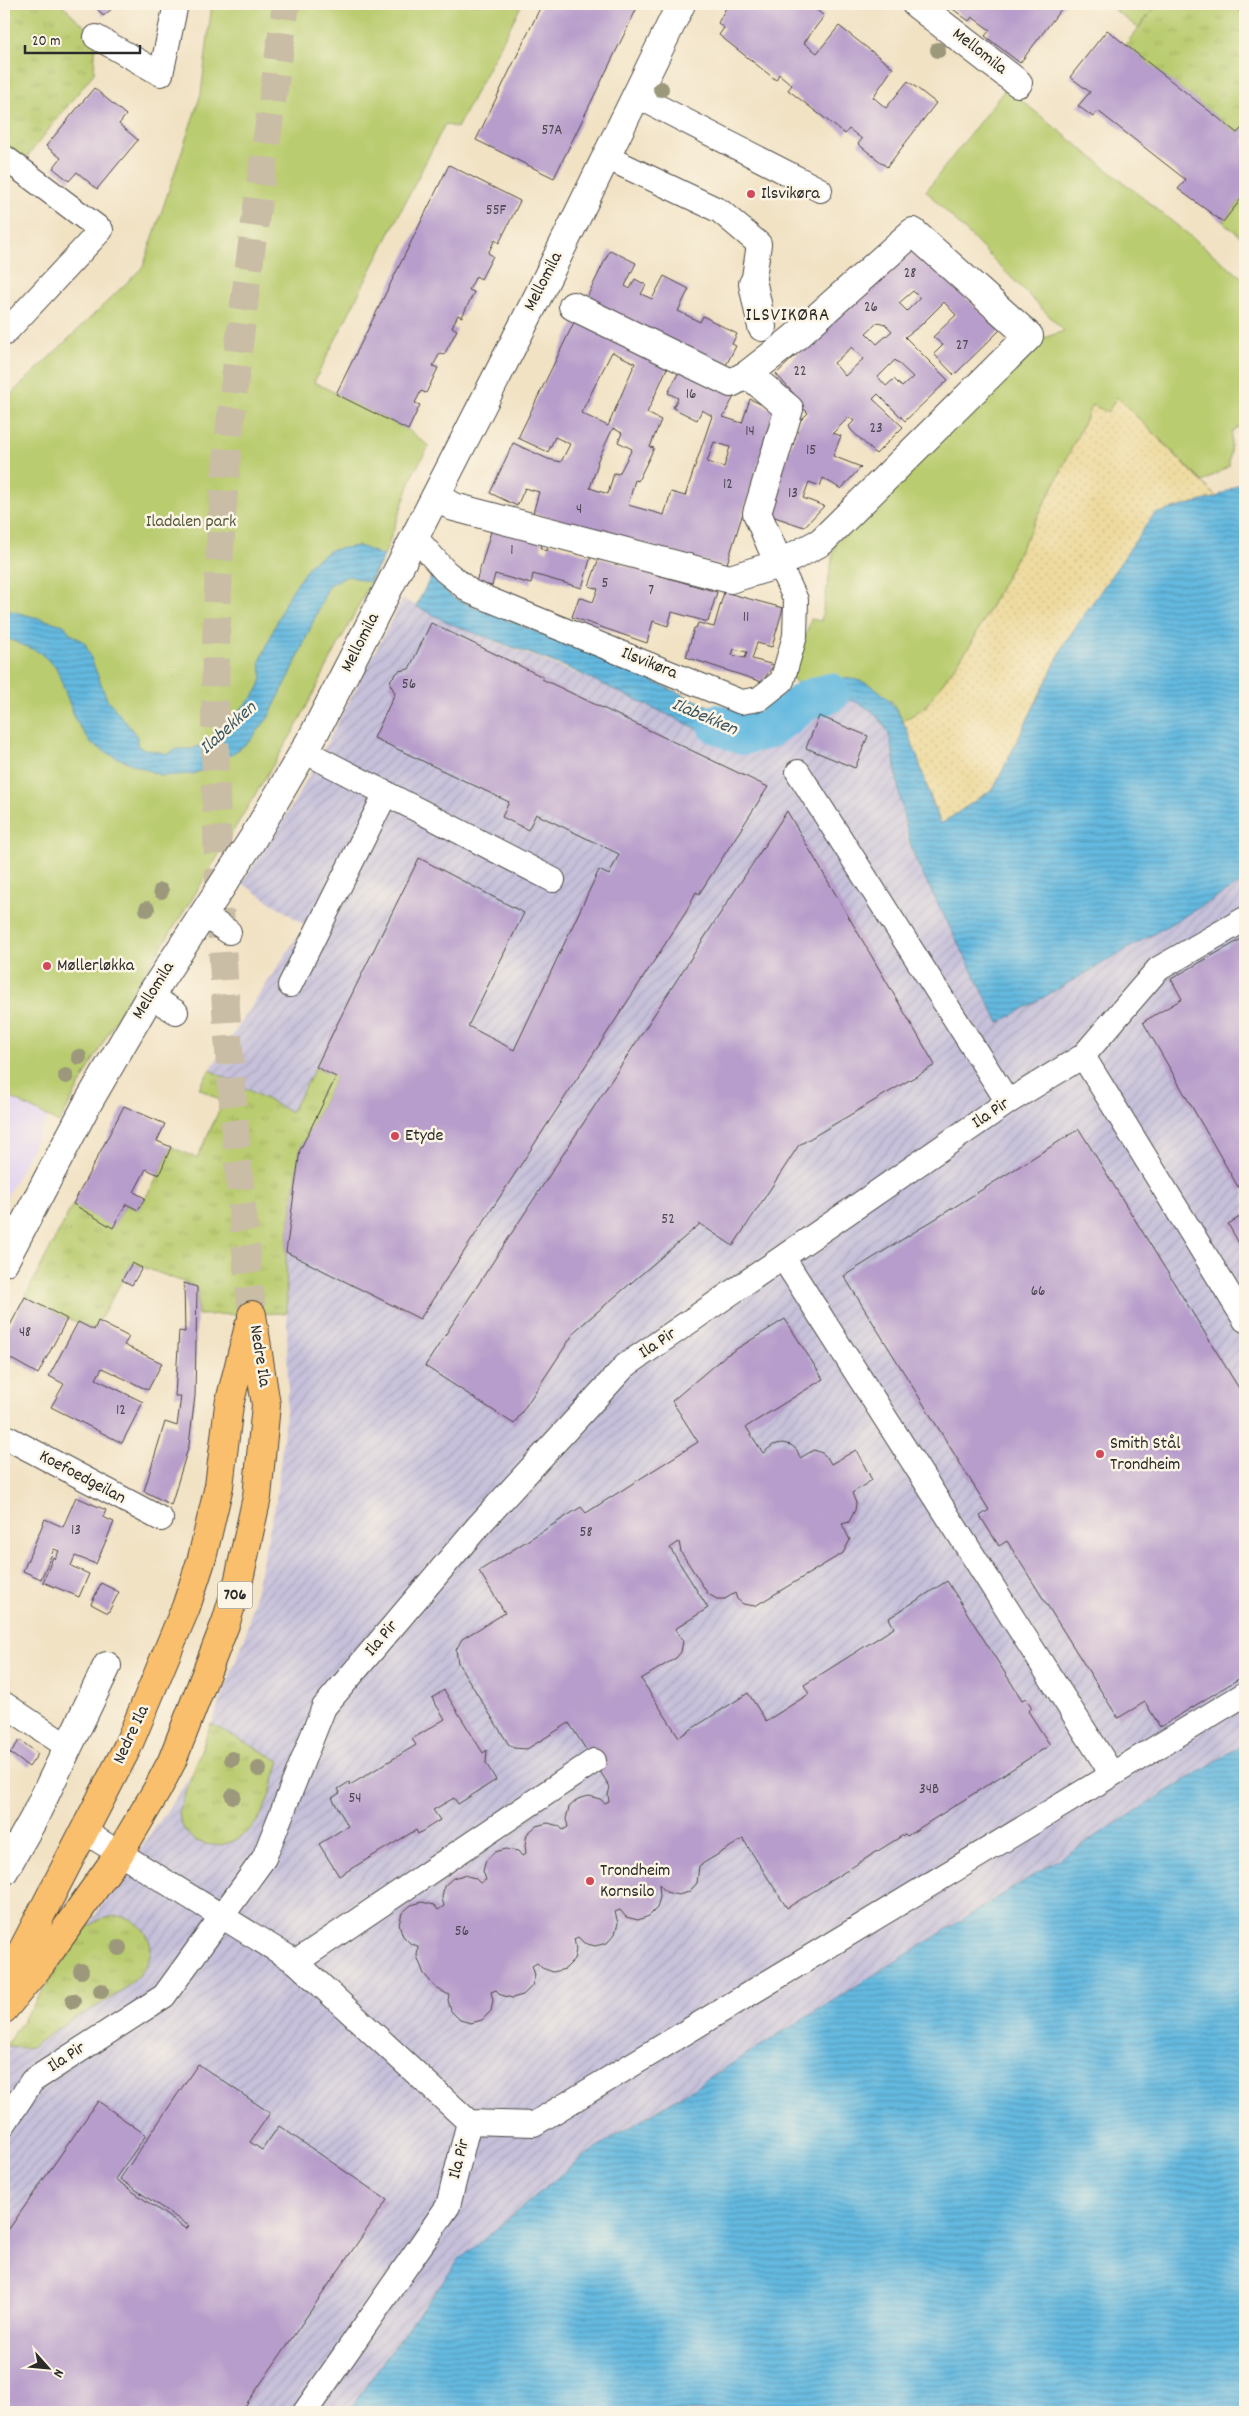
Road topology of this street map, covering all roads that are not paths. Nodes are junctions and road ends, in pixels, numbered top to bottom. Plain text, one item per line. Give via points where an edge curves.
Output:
1 (176, 4) edge
2 (681, 4) edge
3 (916, 4) edge
4 (96, 38) dead end
5 (1018, 83) dead end
6 (637, 96) junction
7 (4, 157) edge
8 (606, 157) junction
9 (820, 190) dead end
10 (753, 284) joint
11 (573, 306) dead end
12 (762, 327) dead end
13 (4, 334) edge
14 (748, 374) junction
15 (436, 496) junction
16 (415, 537) junction
17 (779, 564) junction
18 (304, 751) junction
19 (798, 772) dead end
20 (386, 793) junction
21 (553, 880) dead end
22 (204, 915) junction
23 (1245, 919) edge
24 (229, 932) dead end
25 (290, 985) dead end
26 (150, 996) junction
27 (176, 1012) dead end
28 (1082, 1056) junction
29 (1008, 1102) junction
30 (784, 1259) junction
31 (4, 1262) edge
32 (1245, 1320) edge
33 (4, 1436) edge
34 (161, 1519) dead end
35 (107, 1666) dead end
36 (1245, 1694) edge
37 (4, 1704) edge
38 (68, 1747) junction
39 (594, 1761) dead end
40 (1112, 1774) junction
41 (85, 1832) junction
42 (119, 1854) junction
43 (4, 1871) edge
44 (222, 1917) junction
45 (296, 1962) junction
46 (4, 1986) edge
47 (4, 2009) edge
48 (469, 2122) junction
49 (4, 2124) edge
50 (305, 2412) edge

1 - 4 lane via 161,74
2 - 6 street, Mellomila
3 - 5 street, Mellomila
6 - 8 street, Mellomila
6 - 9 lane
7 - 13 lane via 101,230
8 - 10 lane via 720,211 759,244
8 - 15 street, Mellomila
10 - 12 street
11 - 14 street via 731,384
14 - 17 street, Ilsvikøra via 789,409 757,513
14 - 17 street via 794,338 913,232 1029,336 821,542
15 - 16 street, Mellomila
15 - 17 street via 454,507 730,579
16 - 17 lane, Ilsvikøra via 445,571 471,592 741,702 759,699 782,681 795,636 796,600
16 - 18 street, Mellomila
18 - 20 lane
18 - 22 street, Mellomila
19 - 29 lane
20 - 21 lane
20 - 25 lane
22 - 24 lane
22 - 26 street, Mellomila
23 - 28 lane, Ila Pir via 1158,969
26 - 27 lane
26 - 31 street, Mellomila via 85,1108
28 - 29 lane, Ila Pir
28 - 32 lane
29 - 30 lane, Ila Pir
30 - 40 lane
30 - 44 lane, Ila Pir via 625,1366 478,1525 324,1707 264,1858
33 - 34 lane, Koefoedgeilan
35 - 38 street
36 - 40 lane
37 - 38 lane
38 - 43 street
39 - 45 lane
40 - 48 lane via 534,2124
41 - 42 lane, Ila Pir
41 - 42 highway, Nedre Ila / 706 via 128,1748 186,1607 202,1558 219,1486 229,1405 252,1315 266,1405 257,1497 240,1579 172,1761
41 - 46 highway, 706
42 - 44 lane, Ila Pir
42 - 47 highway, 706
44 - 45 lane, Ila Pir
44 - 49 lane, Ila Pir via 164,1996 32,2081
45 - 48 lane, Ila Pir
48 - 50 lane, Ila Pir via 448,2206

